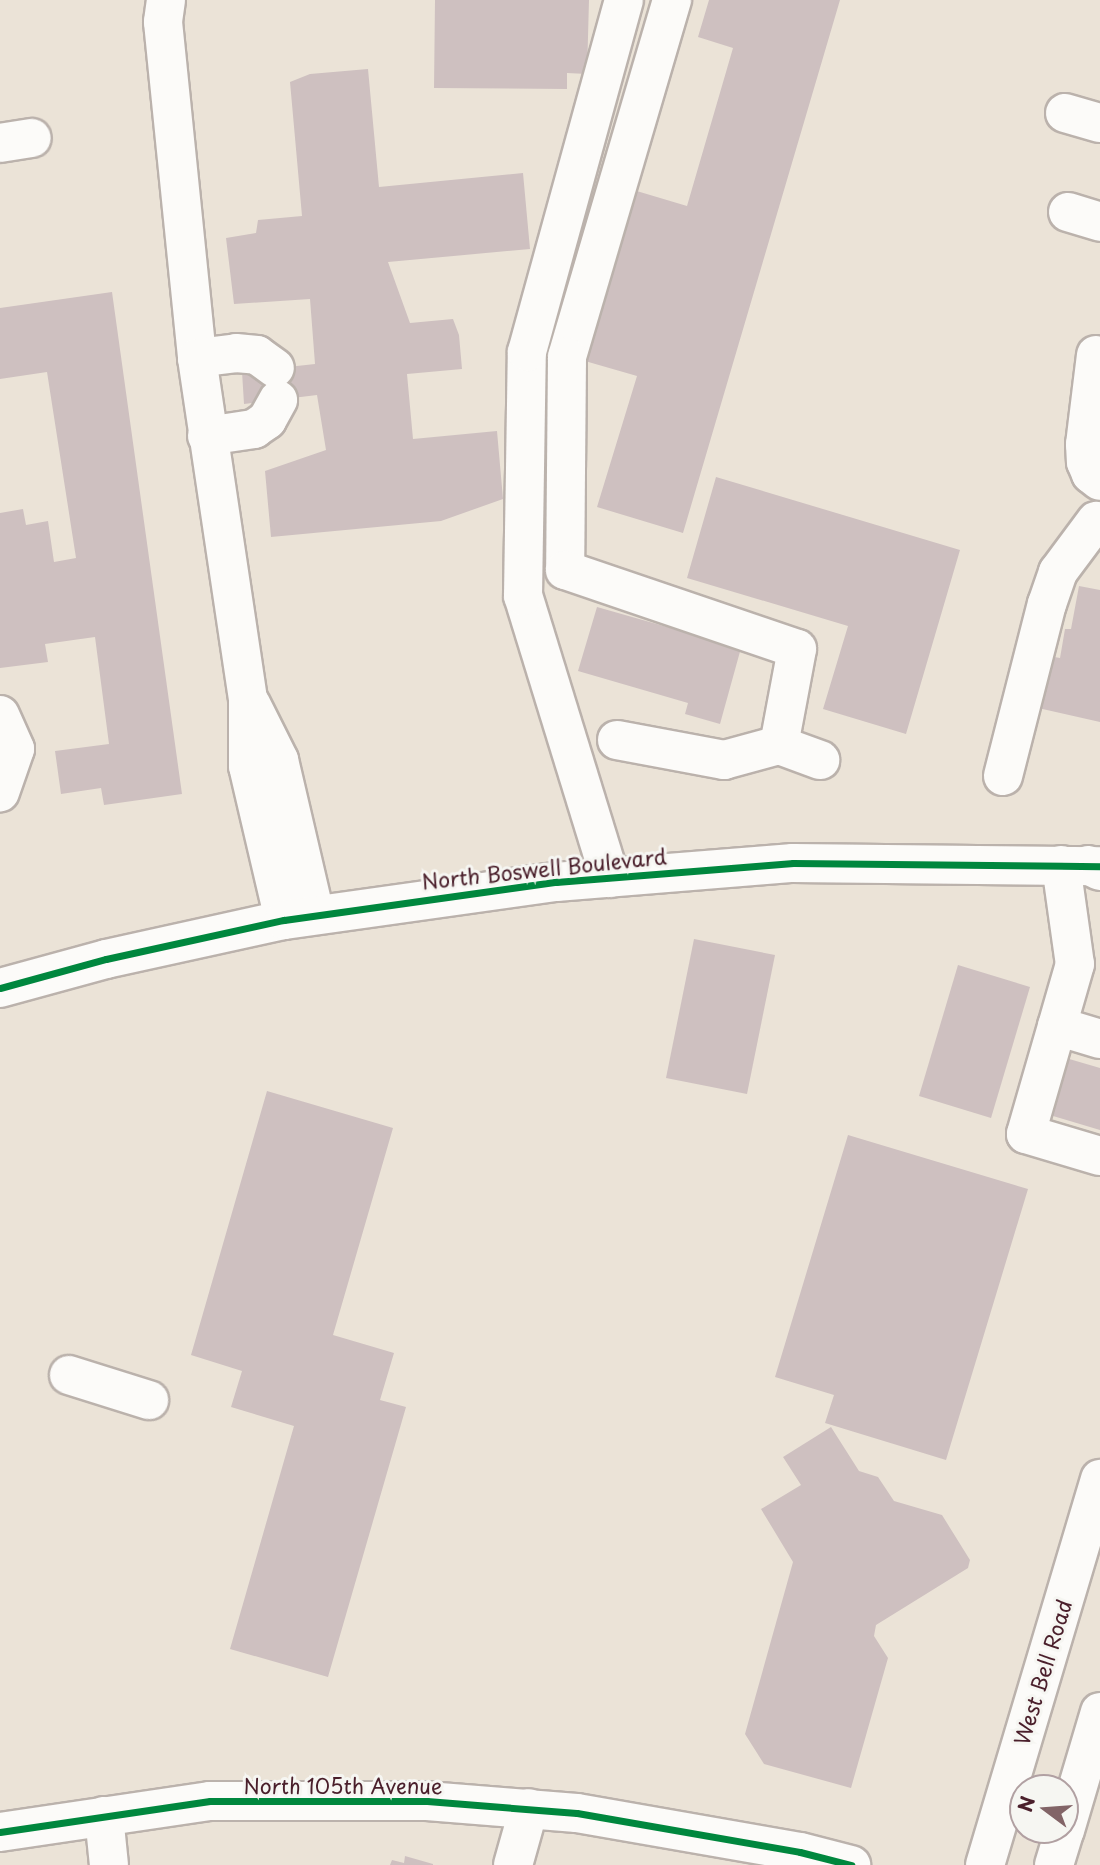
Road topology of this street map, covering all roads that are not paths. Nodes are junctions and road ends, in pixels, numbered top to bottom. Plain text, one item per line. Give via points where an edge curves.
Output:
1 (166, 0) edge
2 (624, 0) edge
3 (672, 0) edge
4 (1096, 355) dead end
5 (197, 358) junction
6 (208, 436) junction
7 (1100, 481) edge
8 (1096, 521) dead end
9 (0, 715) edge
10 (617, 740) dead end
11 (779, 745) junction
12 (820, 760) dead end
13 (1003, 776) dead end
14 (0, 792) edge
15 (1087, 867) edge
16 (610, 878) junction
17 (300, 918) junction
18 (0, 988) edge
19 (1057, 1026) junction
20 (1100, 1039) edge
21 (1100, 1156) edge
22 (69, 1375) dead end
23 (149, 1399) dead end
24 (1100, 1479) edge
25 (1100, 1712) edge
26 (1079, 1783) edge
27 (529, 1808) junction
28 (104, 1816) junction
29 (0, 1832) edge
30 (1061, 1844) edge
31 (715, 1852) edge
32 (109, 1865) edge
33 (513, 1865) edge
34 (852, 1865) edge
35 (985, 1865) edge
36 (1054, 1865) edge

1 - 5 street via 163,22
2 - 16 street via 527,352 523,582 523,596
3 - 11 street via 566,356 565,570 797,649
4 - 7 street via 1085,443 1086,462
5 - 6 street
5 - 6 street via 257,355 276,384 267,420 254,429
6 - 17 street via 248,698 248,766
8 - 13 street via 1058,572 1050,593
9 - 14 street via 15,749
10 - 11 street via 724,760
11 - 12 street
15 - 16 street, North Boswell Boulevard via 793,863
15 - 19 street via 1075,964
16 - 17 street, North Boswell Boulevard via 427,897
17 - 18 street, North Boswell Boulevard via 106,959
19 - 20 street
19 - 21 street via 1026,1134
22 - 23 street
24 - 35 street, West Bell Road
25 - 26 street
27 - 28 street, North 105th Avenue via 427,1801 210,1801
27 - 31 street, North 105th Avenue via 577,1813
27 - 33 street
28 - 29 street, North 105th Avenue
28 - 32 street
30 - 36 street
31 - 34 street, North 105th Avenue via 800,1852

